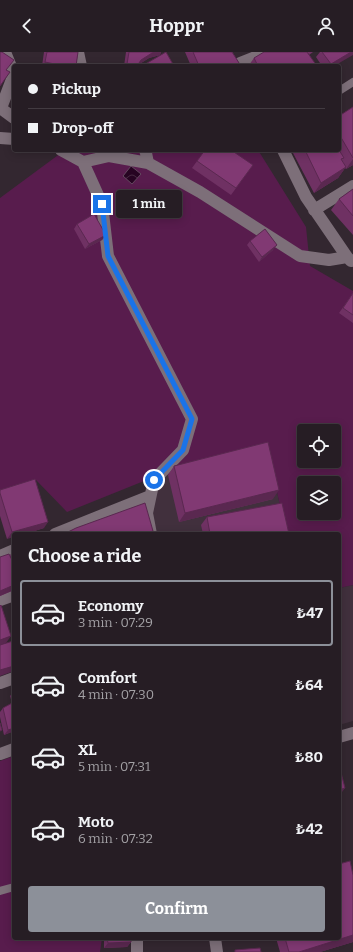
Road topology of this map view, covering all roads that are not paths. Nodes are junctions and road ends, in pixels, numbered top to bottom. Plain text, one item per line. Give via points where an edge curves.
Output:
1 (5, 52) edge
2 (78, 52) edge
3 (266, 52) edge
4 (239, 60) edge
5 (81, 64) edge
6 (12, 69) edge
7 (12, 79) edge
8 (353, 82) edge
9 (341, 90) edge
10 (1, 108) edge
11 (12, 116) edge
12 (0, 138) edge
13 (12, 139) edge
14 (64, 152) edge
15 (145, 152) edge
16 (284, 152) edge
17 (82, 162) junction
18 (148, 164) junction
19 (353, 186) edge
20 (314, 210) junction
21 (350, 260) edge
22 (150, 496) junction
23 (60, 532) edge
24 (151, 532) edge
25 (12, 551) edge
26 (0, 556) edge
27 (12, 596) edge
28 (0, 600) edge
29 (12, 679) edge
30 (0, 683) edge
31 (353, 733) edge
32 (341, 736) edge
33 (12, 750) edge
34 (0, 754) edge
35 (12, 888) edge
36 (0, 891) edge
37 (137, 940) edge
38 (215, 940) edge
39 (137, 952) edge
40 (217, 952) edge

1 - 6 street
2 - 5 street
3 - 4 street
7 - 10 street
8 - 9 lane
10 - 11 street
12 - 13 street
14 - 17 street
15 - 18 street
16 - 20 street
17 - 18 street via 110,156
17 - 22 street via 102,204 108,256 192,419 183,450 154,480
18 - 21 street via 200,192 300,256
19 - 20 street
20 - 21 street
22 - 23 street
22 - 24 street via 147,513
25 - 26 street
27 - 28 street
29 - 30 street
31 - 32 street
33 - 34 street
35 - 36 lane
37 - 39 street
38 - 40 street

